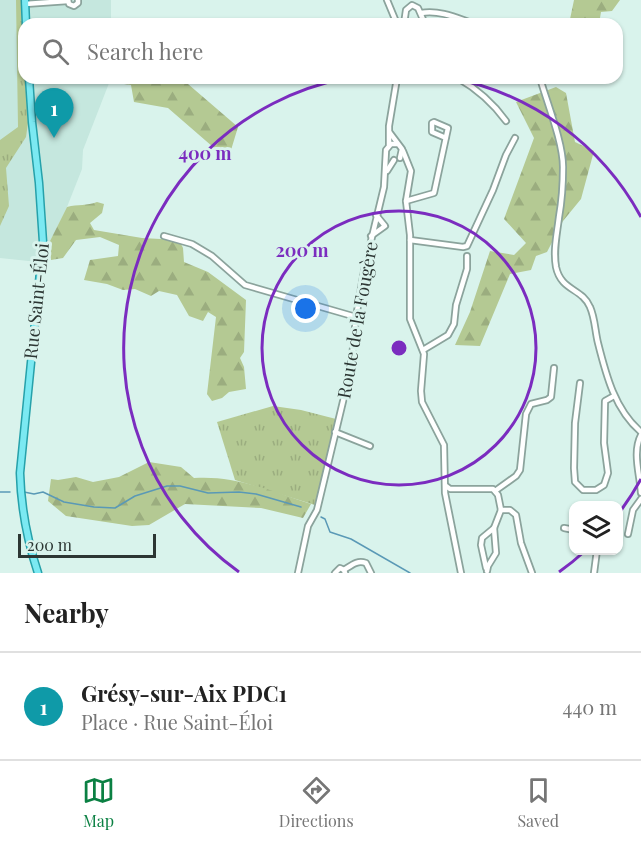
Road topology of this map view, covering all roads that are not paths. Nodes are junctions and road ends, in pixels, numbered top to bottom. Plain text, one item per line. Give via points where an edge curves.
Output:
1 (78, 0) edge
2 (387, 0) edge
3 (68, 1) edge
4 (25, 2) edge
5 (421, 13) junction
6 (26, 18) edge
7 (394, 18) edge
8 (405, 18) edge
9 (423, 18) edge
10 (458, 18) edge
11 (30, 84) edge
12 (396, 84) edge
13 (468, 84) edge
14 (542, 84) edge
15 (506, 121) dead end
16 (390, 133) junction
17 (446, 138) dead end
18 (515, 138) dead end
19 (397, 144) junction
20 (389, 146) junction
21 (403, 151) junction
22 (387, 155) junction
23 (400, 158) junction
24 (394, 160) junction
25 (407, 161) junction
26 (387, 171) junction
27 (406, 201) junction
28 (376, 215) junction
29 (164, 236) dead end
30 (371, 236) junction
31 (410, 240) junction
32 (467, 256) dead end
33 (356, 317) junction
34 (423, 350) junction
35 (554, 368) dead end
36 (580, 383) dead end
37 (614, 396) junction
38 (336, 432) junction
39 (641, 434) edge
40 (370, 446) dead end
41 (446, 486) junction
42 (493, 490) junction
43 (641, 493) edge
44 (641, 499) edge
45 (501, 510) junction
46 (494, 528) junction
47 (564, 528) dead end
48 (569, 529) edge
49 (628, 534) dead end
50 (596, 555) edge
51 (345, 571) edge
52 (487, 572) edge
53 (38, 573) edge
54 (298, 573) edge
55 (335, 573) edge
56 (371, 573) edge
57 (460, 573) edge
58 (532, 573) edge
59 (594, 573) edge

1 - 3 street via 74,6
2 - 7 street
3 - 4 street
4 - 6 main road
5 - 8 street via 417,6 409,6
5 - 9 street
5 - 10 street via 432,11
11 - 53 main road, Rue Saint-Éloi via 43,242 20,489 26,532
12 - 16 street
13 - 15 street via 490,101
14 - 37 street via 563,163 554,246 556,267 560,281 590,306
16 - 19 street
16 - 20 street
17 - 27 street via 434,194
18 - 31 street via 467,246
19 - 20 street
19 - 21 street
20 - 22 street
21 - 23 street
21 - 25 street
22 - 24 street
22 - 26 street, Route de la Fougère
23 - 24 street
23 - 25 street
24 - 26 street, Route de la Fougère
25 - 27 street via 411,171
26 - 28 street, Route de la Fougère
27 - 31 street
28 - 30 street, Route de la Fougère
28 - 30 street via 385,226
29 - 33 street via 192,244 212,256 245,285
30 - 33 street, Route de la Fougère
31 - 34 street via 410,319
32 - 34 street via 454,324 448,335
33 - 38 street, Route de la Fougère via 351,368
34 - 41 street via 421,396 444,444
35 - 42 street via 551,397 531,404 525,414 520,470
36 - 37 street via 574,468 575,482 583,490 596,490 606,481 605,401
37 - 39 street via 625,417
38 - 40 street
38 - 54 street, Route de la Fougère
39 - 43 street via 637,454
41 - 42 street
41 - 57 street
42 - 45 street
44 - 49 street via 633,510
45 - 46 street
45 - 58 street via 510,510 516,516
46 - 52 street via 496,553
46 - 52 street via 481,545
47 - 48 street
50 - 59 street
51 - 55 street via 338,568
51 - 56 street via 355,562 362,562

